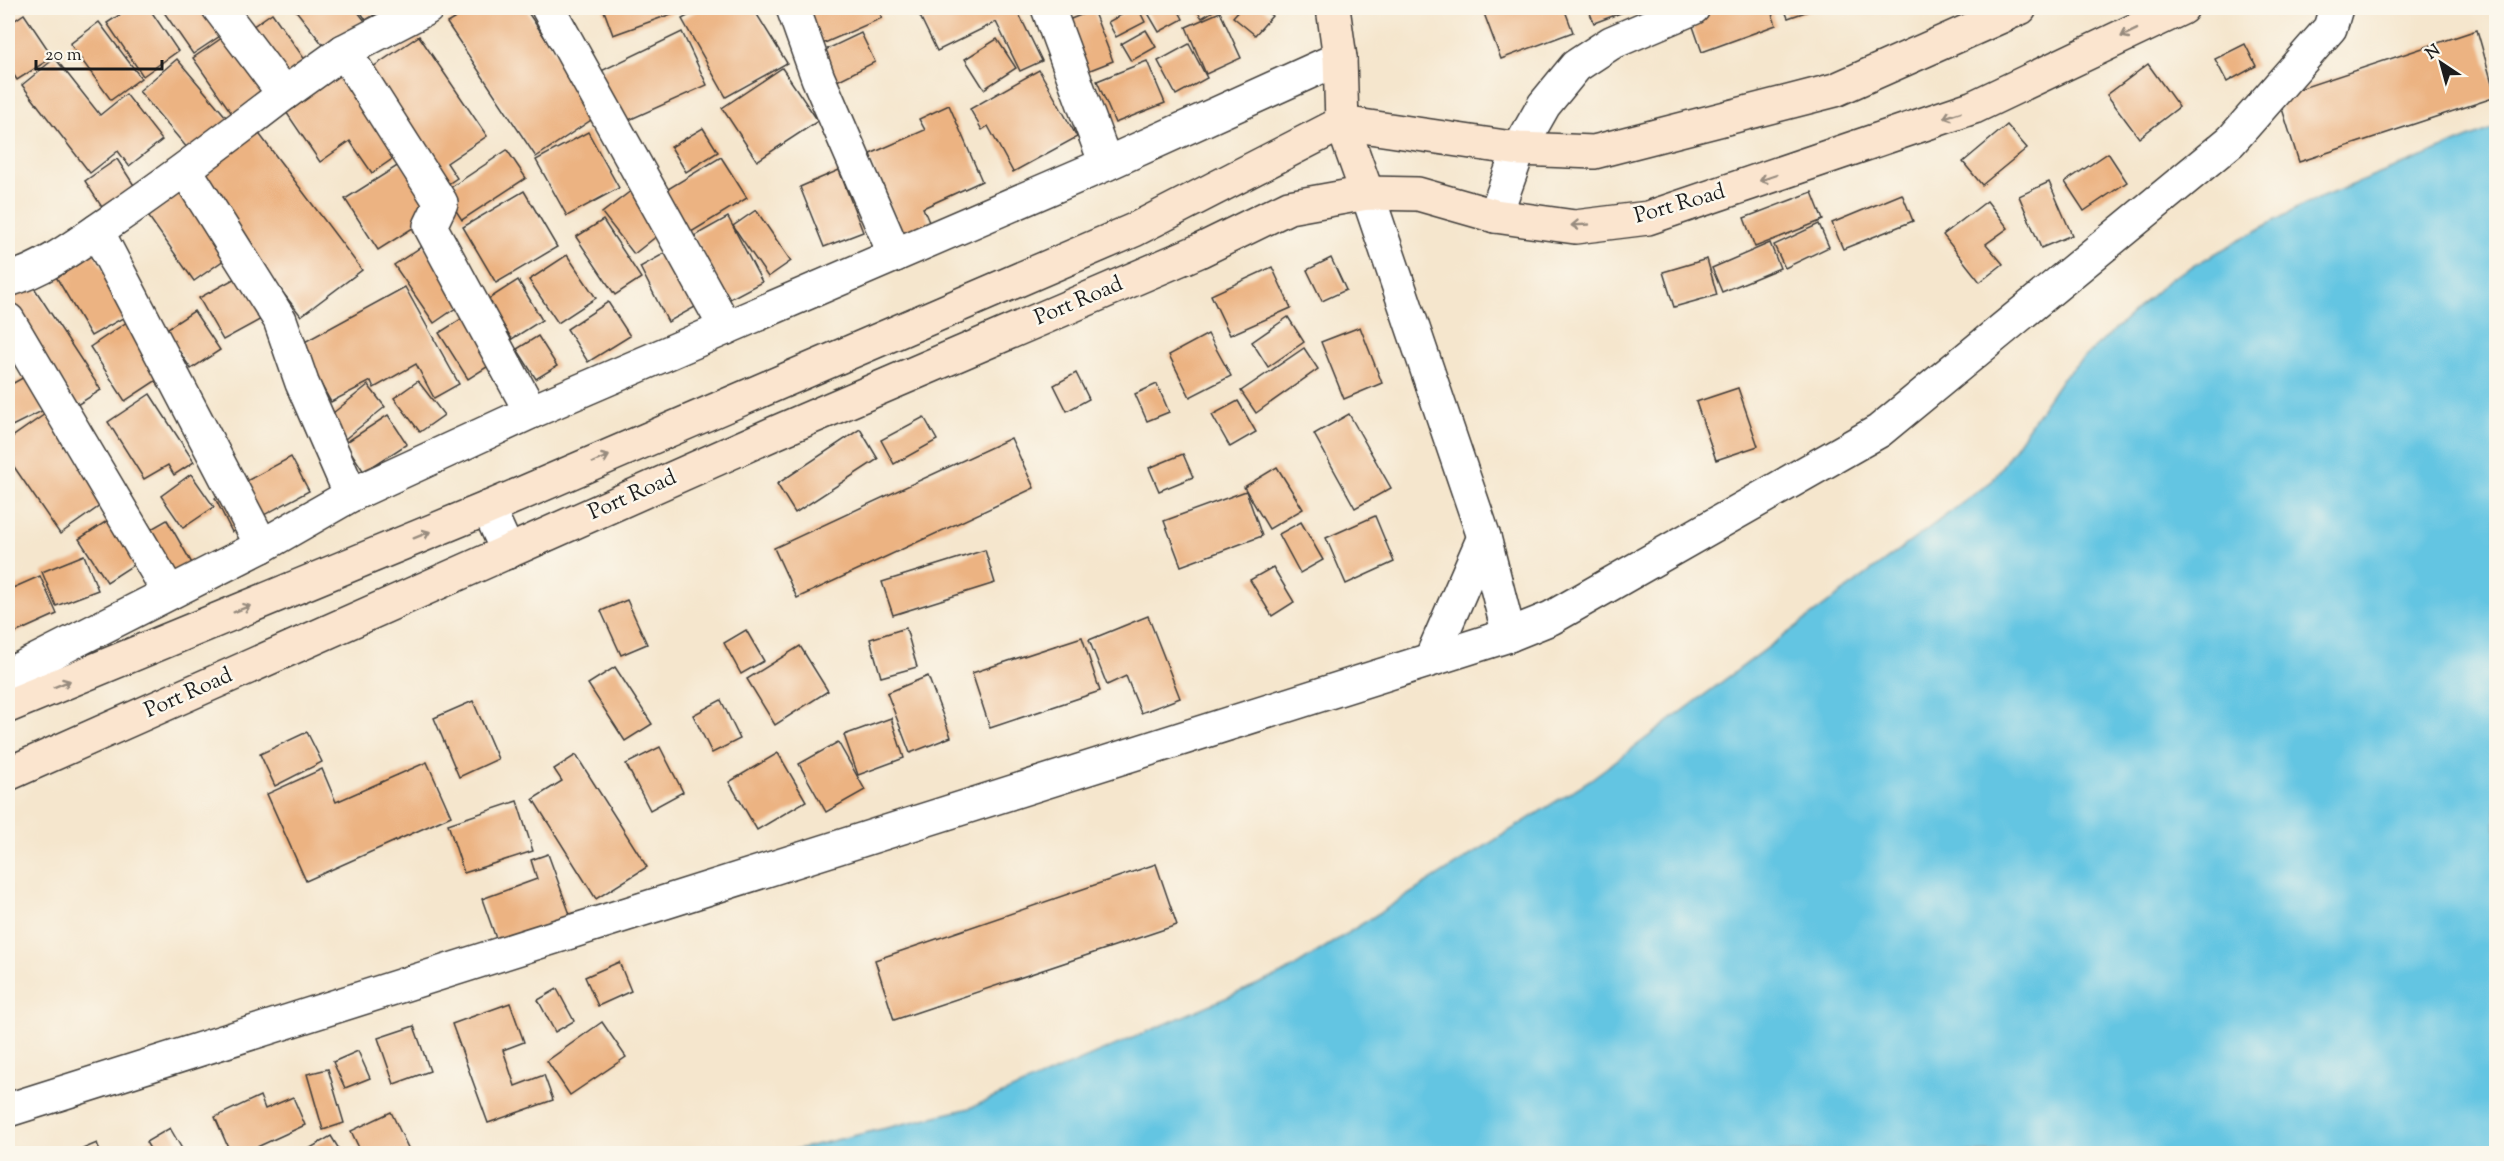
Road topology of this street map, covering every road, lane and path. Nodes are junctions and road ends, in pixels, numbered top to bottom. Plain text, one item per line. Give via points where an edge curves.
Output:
1 (219, 8) edge
2 (427, 8) edge
3 (548, 8) edge
4 (793, 8) edge
5 (1048, 8) edge
6 (1333, 8) edge
7 (1693, 8) edge
8 (2020, 8) edge
9 (2182, 8) edge
10 (2336, 8) edge
11 (344, 51) junction
12 (1340, 58) junction
13 (285, 94) junction
14 (1342, 123) junction
15 (1519, 149) junction
16 (1106, 164) junction
17 (186, 171) junction
18 (1367, 193) junction
19 (1496, 216) junction
20 (97, 231) junction
21 (895, 255) junction
22 (8, 280) edge
23 (8, 320) edge
24 (726, 328) junction
25 (531, 412) junction
26 (351, 495) junction
27 (488, 508) junction
28 (1484, 537) junction
29 (262, 546) junction
30 (508, 552) junction
31 (169, 592) junction
32 (1509, 635) junction
33 (1431, 659) junction
34 (8, 675) edge
35 (8, 706) edge
36 (8, 774) edge
37 (8, 1110) edge

1 - 13 street
2 - 11 street
3 - 24 street
4 - 21 street via 818,78
5 - 16 street
6 - 12 street
7 - 15 street via 1611,44 1576,66 1544,105
8 - 15 street via 1835,90 1594,152
9 -> 19 street, Port Road via 1974,108 1648,218 1575,226
10 - 32 street via 2330,27 2232,141 1879,431 1551,618
11 - 13 street
11 - 25 street via 441,203 430,226
12 - 14 street
12 - 16 street
13 - 17 street
14 - 15 street
14 - 18 street
27 -> 14 street, Port Road via 1134,230
15 - 19 street
16 - 21 street
17 - 20 street
17 - 26 street via 280,320 302,383
18 - 19 street, Port Road via 1418,194
18 - 28 street
18 - 30 street, Port Road via 1289,207 1200,250
20 - 22 street via 37,271
20 - 29 street
21 - 24 street
23 - 31 street
24 - 25 street
25 - 26 street
26 - 29 street
27 - 30 street
35 -> 27 street, Port Road
28 - 32 street
28 - 33 street
29 - 31 street
30 - 36 street, Port Road
31 - 34 street
32 - 33 street
33 - 37 street

